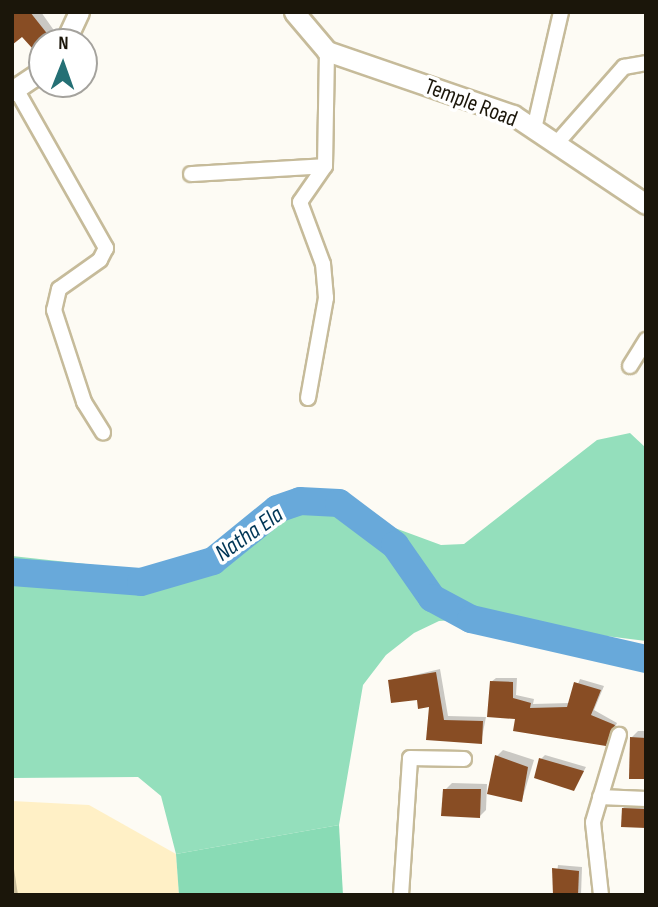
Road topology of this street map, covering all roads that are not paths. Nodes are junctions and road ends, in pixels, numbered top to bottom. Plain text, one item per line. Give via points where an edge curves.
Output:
1 (79, 12) edge
2 (295, 12) edge
3 (561, 12) edge
4 (72, 28) edge
5 (327, 51) junction
6 (646, 62) edge
7 (14, 90) edge
8 (534, 129) junction
9 (556, 144) junction
10 (325, 166) junction
11 (191, 174) dead end
12 (646, 204) edge
13 (646, 340) edge
14 (630, 366) dead end
15 (308, 398) dead end
16 (103, 433) dead end
17 (619, 735) dead end
18 (464, 759) dead end
19 (600, 797) junction
20 (646, 799) edge
21 (401, 895) edge
22 (601, 895) edge

1 - 4 street
2 - 5 street
3 - 8 street
5 - 8 street, Temple Road via 513,115
5 - 10 street
6 - 9 street via 624,67
7 - 16 street via 106,248 100,260 59,289 54,310 84,402
8 - 9 street, Temple Road
9 - 12 street, Temple Road
10 - 11 street
10 - 15 street via 300,202 323,264 326,298
13 - 14 street
17 - 19 street
18 - 21 street via 410,758
19 - 20 street
19 - 22 street via 593,822

